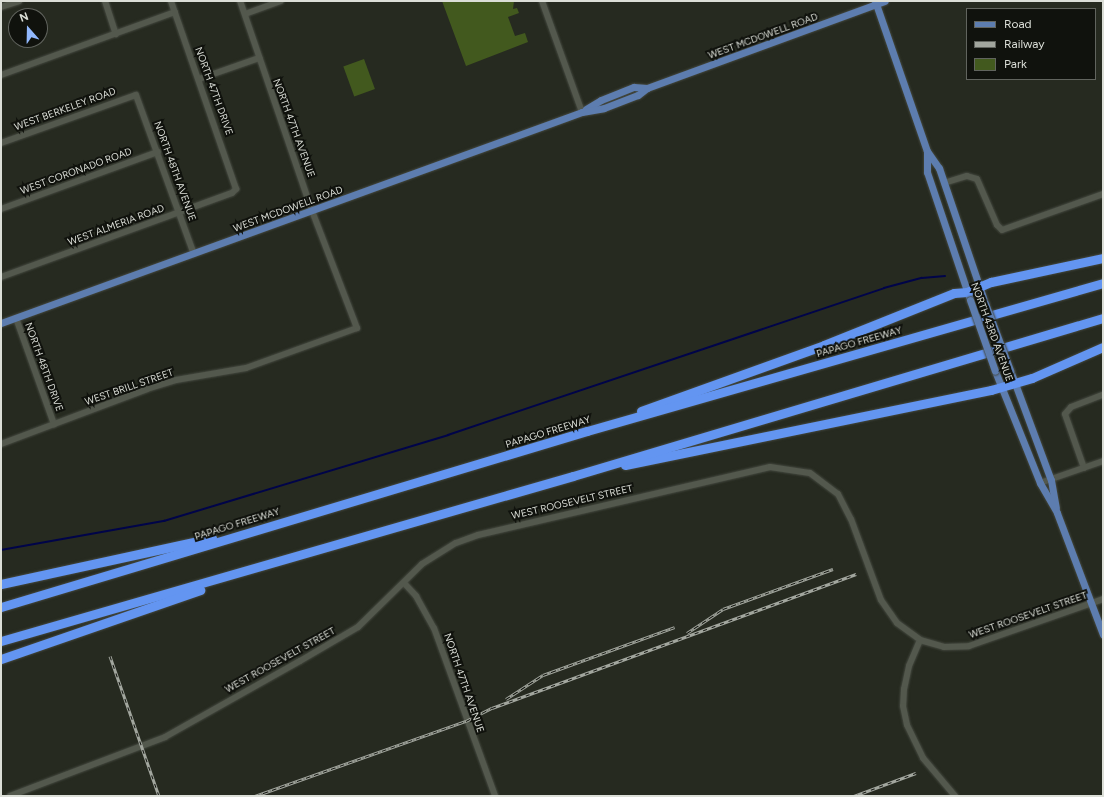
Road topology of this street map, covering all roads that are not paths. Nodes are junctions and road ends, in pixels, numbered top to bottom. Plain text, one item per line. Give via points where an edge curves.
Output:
1 (19, 1) edge
2 (104, 1) edge
3 (171, 1) edge
4 (240, 1) edge
5 (281, 1) edge
6 (542, 1) edge
7 (885, 1) edge
8 (875, 3) edge
9 (1, 8) edge
10 (175, 12) junction
11 (245, 14) junction
12 (116, 34) junction
13 (259, 58) junction
14 (1, 76) edge
15 (199, 79) junction
16 (136, 96) joint
17 (582, 112) junction
18 (1, 143) edge
19 (927, 151) junction
20 (158, 152) junction
21 (939, 168) junction
22 (928, 172) junction
23 (944, 183) junction
24 (236, 189) joint
25 (1103, 194) edge
26 (1, 209) edge
27 (312, 211) junction
28 (179, 212) junction
29 (194, 254) junction
30 (1103, 258) edge
31 (1, 277) edge
32 (1103, 283) edge
33 (981, 291) junction
34 (968, 296) junction
35 (16, 318) junction
36 (1103, 318) edge
37 (1, 323) edge
38 (356, 328) joint
39 (1103, 347) edge
40 (1016, 384) junction
41 (1002, 388) junction
42 (1103, 395) edge
43 (54, 424) junction
44 (587, 431) junction
45 (1, 444) edge
46 (1103, 461) edge
47 (1084, 468) junction
48 (573, 476) junction
49 (1052, 480) junction
50 (1040, 483) junction
51 (1056, 513) junction
52 (276, 524) junction
53 (287, 560) junction
54 (404, 583) junction
55 (1, 584) edge
56 (1103, 599) edge
57 (1091, 603) junction
58 (1, 608) edge
59 (1103, 635) edge
60 (920, 640) junction
61 (1, 641) edge
62 (1, 658) edge
63 (10, 796) edge
64 (494, 796) edge
65 (955, 796) edge

1 - 9 street
2 - 12 street
3 - 10 street, NORTH 47TH DRIVE
4 - 11 street, NORTH 47TH AVENUE
5 - 11 street
6 - 17 street
7 - 8 main road, WEST MCDOWELL ROAD
8 - 17 main road, WEST MCDOWELL ROAD via 647,88 634,88 601,100
8 - 19 main road, NORTH 43RD AVENUE
10 - 12 street
10 - 15 street, NORTH 47TH DRIVE
11 - 13 street, NORTH 47TH AVENUE
12 - 14 street
13 - 15 street
13 - 27 street, NORTH 47TH AVENUE
15 - 24 street, NORTH 47TH DRIVE
16 - 18 street, WEST BERKELEY ROAD
16 - 20 street, NORTH 48TH AVENUE
17 - 27 main road, WEST MCDOWELL ROAD
19 - 21 main road, NORTH 43RD AVENUE
19 - 22 main road, NORTH 43RD AVENUE
20 - 26 street, WEST CORONADO ROAD
20 - 28 street, NORTH 48TH AVENUE
21 - 22 main road
21 - 23 main road, NORTH 43RD AVENUE
22 - 23 main road
22 - 34 main road, NORTH 43RD AVENUE
23 - 25 street via 967,176 977,179 996,225 1002,230
23 - 33 main road, NORTH 43RD AVENUE
24 - 28 street, WEST ALMERIA ROAD via 232,193
27 - 29 main road, WEST MCDOWELL ROAD
27 - 38 street, NORTH 47TH AVENUE
28 - 29 street, NORTH 48TH AVENUE
28 - 31 street, WEST ALMERIA ROAD
29 - 35 main road, WEST MCDOWELL ROAD
30 - 33 highway via 991,282
32 - 44 highway, PAPAGO FREEWAY
33 - 34 highway
33 - 40 main road, NORTH 43RD AVENUE, bridge
34 - 41 main road, NORTH 43RD AVENUE, bridge
34 - 44 highway via 954,293 824,345
35 - 37 main road, WEST MCDOWELL ROAD
35 - 43 street, NORTH 48TH DRIVE
36 - 48 highway
38 - 43 street, WEST BRILL STREET via 246,368 173,381
39 - 40 highway
40 - 41 highway
40 - 49 main road, NORTH 43RD AVENUE
41 - 48 highway
41 - 50 main road, NORTH 43RD AVENUE
42 - 47 street via 1067,411 1065,417
43 - 45 street, WEST BRILL STREET
44 - 52 highway, PAPAGO FREEWAY
46 - 47 street
47 - 49 street
48 - 53 highway
49 - 50 street
49 - 51 main road, NORTH 43RD AVENUE
50 - 51 main road, NORTH 43RD AVENUE
51 - 57 main road, NORTH 43RD AVENUE
52 - 55 highway
52 - 58 highway, PAPAGO FREEWAY
53 - 61 highway
53 - 62 highway
54 - 60 street, WEST ROOSEVELT STREET via 437,554 478,535 756,470 781,467 810,473 838,494 851,519 881,600 897,624
54 - 63 street, WEST ROOSEVELT STREET via 358,627 165,737
54 - 64 street, NORTH 47TH AVENUE via 416,596 434,628
56 - 57 street, WEST ROOSEVELT STREET
57 - 59 main road, NORTH 43RD AVENUE
57 - 60 street, WEST ROOSEVELT STREET via 969,646 944,647
60 - 65 street via 909,666 904,689 903,706 907,725 923,758

